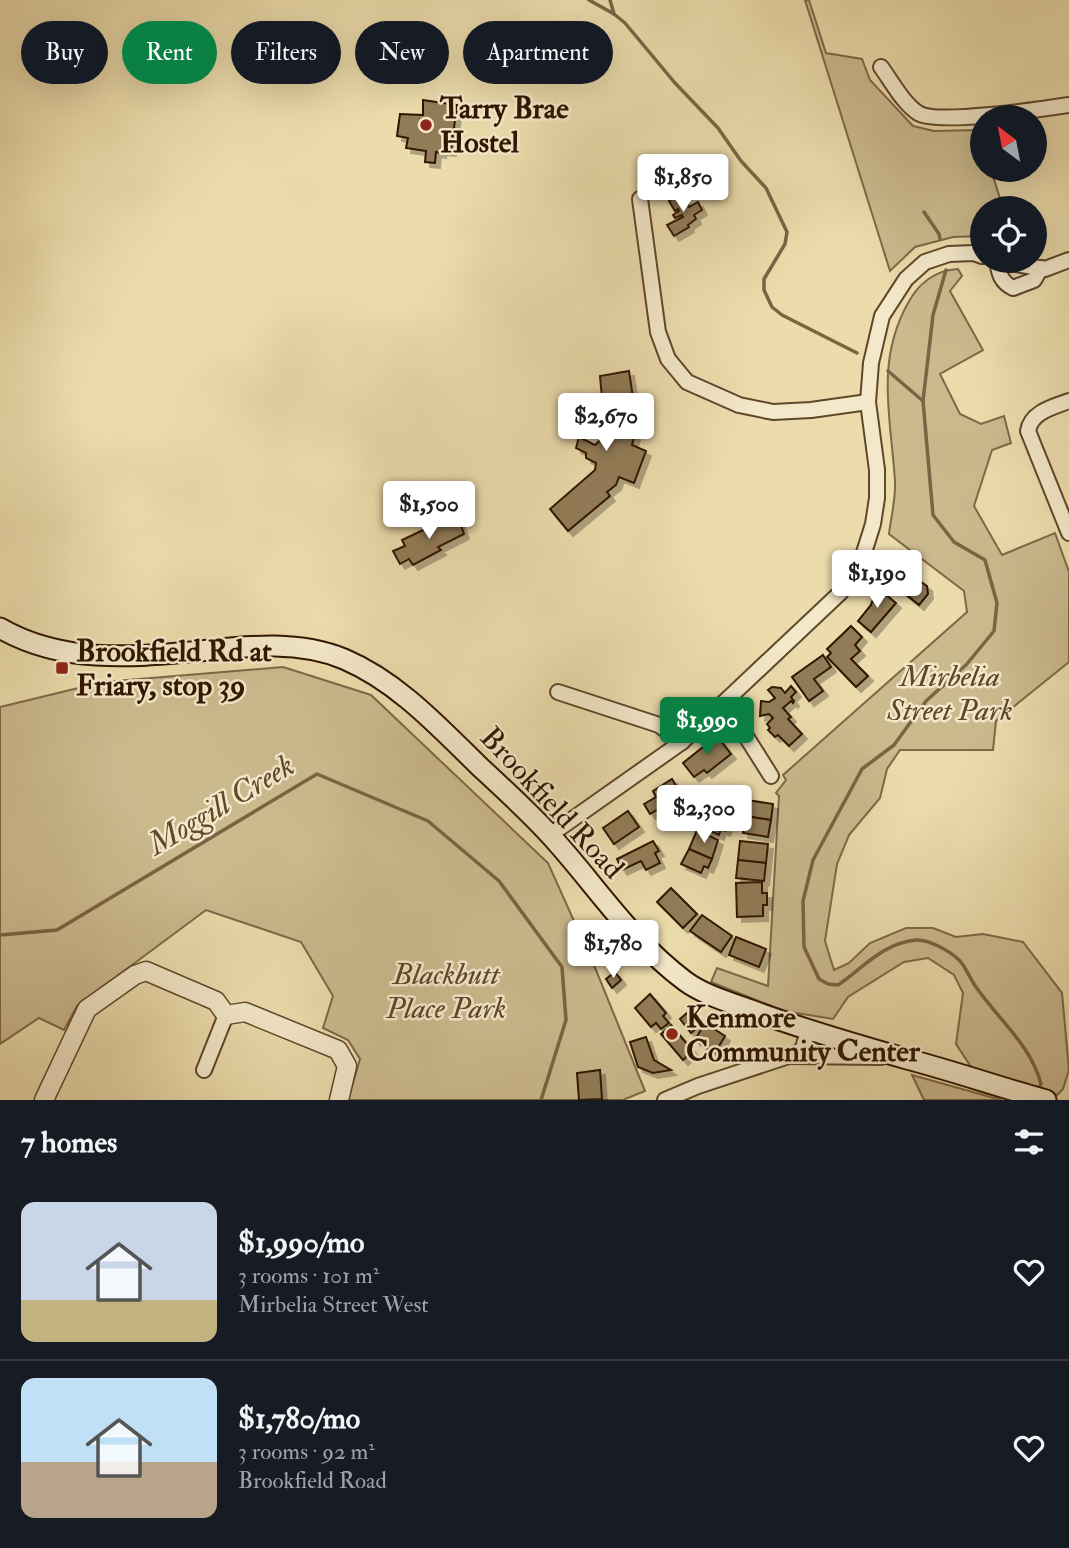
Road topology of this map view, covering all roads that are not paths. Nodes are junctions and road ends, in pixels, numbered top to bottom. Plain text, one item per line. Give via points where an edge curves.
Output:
1 (881, 67) dead end
2 (1069, 105) edge
3 (640, 199) dead end
4 (970, 253) edge
5 (1069, 260) edge
6 (1047, 266) edge
7 (999, 273) edge
8 (1038, 273) edge
9 (868, 401) junction
10 (1069, 401) edge
11 (1069, 533) edge
12 (0, 628) edge
13 (558, 692) dead end
14 (721, 705) junction
15 (682, 742) junction
16 (771, 776) dead end
17 (550, 835) junction
18 (226, 1015) junction
19 (808, 1031) junction
20 (792, 1056) junction
21 (900, 1057) junction
22 (204, 1070) dead end
23 (1038, 1098) edge
24 (44, 1100) edge
25 (339, 1100) edge
26 (665, 1100) edge

1 - 2 street via 916,112 926,118
3 - 9 street via 658,332 668,359 687,382 739,405 774,412
4 - 9 street via 925,262 906,279 882,316
5 - 6 street
7 - 8 street via 1004,284 1013,288 1034,280
9 - 14 street via 877,498 862,559 839,593
10 - 11 street via 1039,413 1028,431
12 - 17 main road, Brookfield Road via 54,650 89,656 285,646 347,660 405,697
13 - 15 street via 659,724
14 - 15 street
14 - 16 street
15 - 17 street
17 - 19 main road, Brookfield Road via 630,933 686,982
18 - 22 street
18 - 24 street via 216,1001 153,973 135,975 87,1009
18 - 25 street via 245,1013 338,1050 346,1066
19 - 20 street via 803,1048
19 - 21 main road, Brookfield Road
20 - 21 street
20 - 26 street
21 - 23 main road, Brookfield Road

